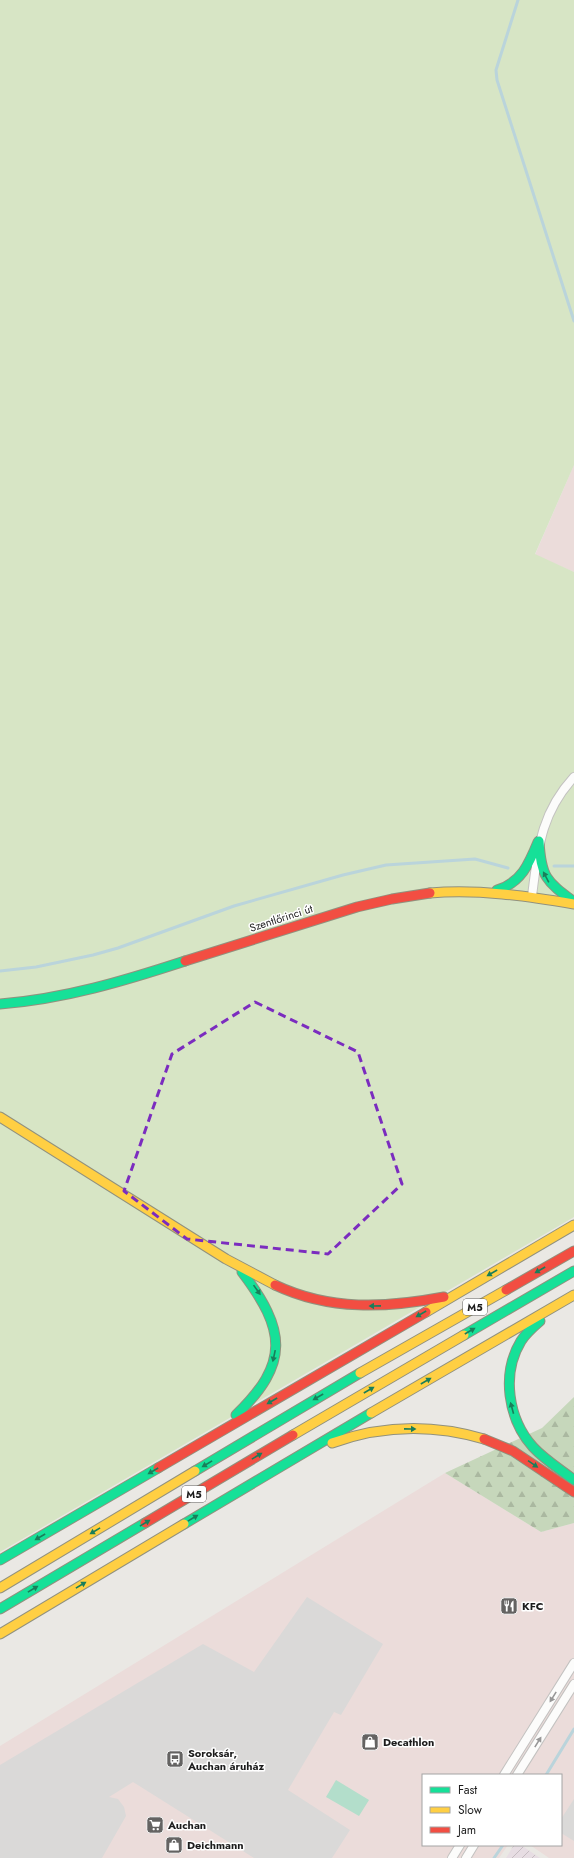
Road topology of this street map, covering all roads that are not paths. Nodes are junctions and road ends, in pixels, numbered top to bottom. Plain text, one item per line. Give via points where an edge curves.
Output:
1 (574, 777) edge
2 (539, 841) junction
3 (491, 892) junction
4 (532, 896) junction
5 (574, 903) edge
6 (0, 1004) edge
7 (0, 1117) edge
8 (574, 1226) edge
9 (574, 1251) edge
10 (237, 1265) junction
11 (574, 1271) edge
12 (455, 1295) junction
13 (574, 1295) edge
14 (210, 1437) junction
15 (283, 1464) junction
16 (574, 1480) edge
17 (574, 1492) edge
18 (0, 1560) edge
19 (0, 1588) edge
20 (0, 1609) edge
21 (0, 1634) edge
22 (574, 1663) edge
23 (574, 1684) edge
24 (505, 1774) edge
25 (518, 1774) edge
26 (459, 1846) edge
27 (473, 1846) edge
28 (452, 1858) edge
29 (466, 1858) edge

1 - 2 street via 551,810
2 - 3 main road via 518,880 509,887
2 - 4 street
5 -> 2 main road via 545,878
3 - 4 main road, Szentlőrinci út
3 - 6 main road, Szentlőrinci út via 427,893 384,900 106,986 44,999
4 - 5 main road, Szentlőrinci út
7 - 10 main road
8 -> 12 main road, M5
9 -> 19 main road, M5 via 308,1403
12 -> 10 main road via 386,1306 338,1304 312,1299 278,1287
10 -> 14 main road via 256,1288 272,1317 275,1353 263,1386 239,1413
20 -> 11 main road, M5
12 -> 14 main road, M5
15 -> 13 main road, M5
16 -> 13 main road via 538,1452 522,1432 512,1409 509,1385 512,1360 520,1342 544,1318
14 -> 18 main road, M5
15 -> 17 main road via 338,1440 372,1431 396,1428 438,1430 469,1435 498,1444 528,1460
21 -> 15 main road, M5
22 -> 24 street
25 -> 23 street
26 - 28 street
27 - 29 street

